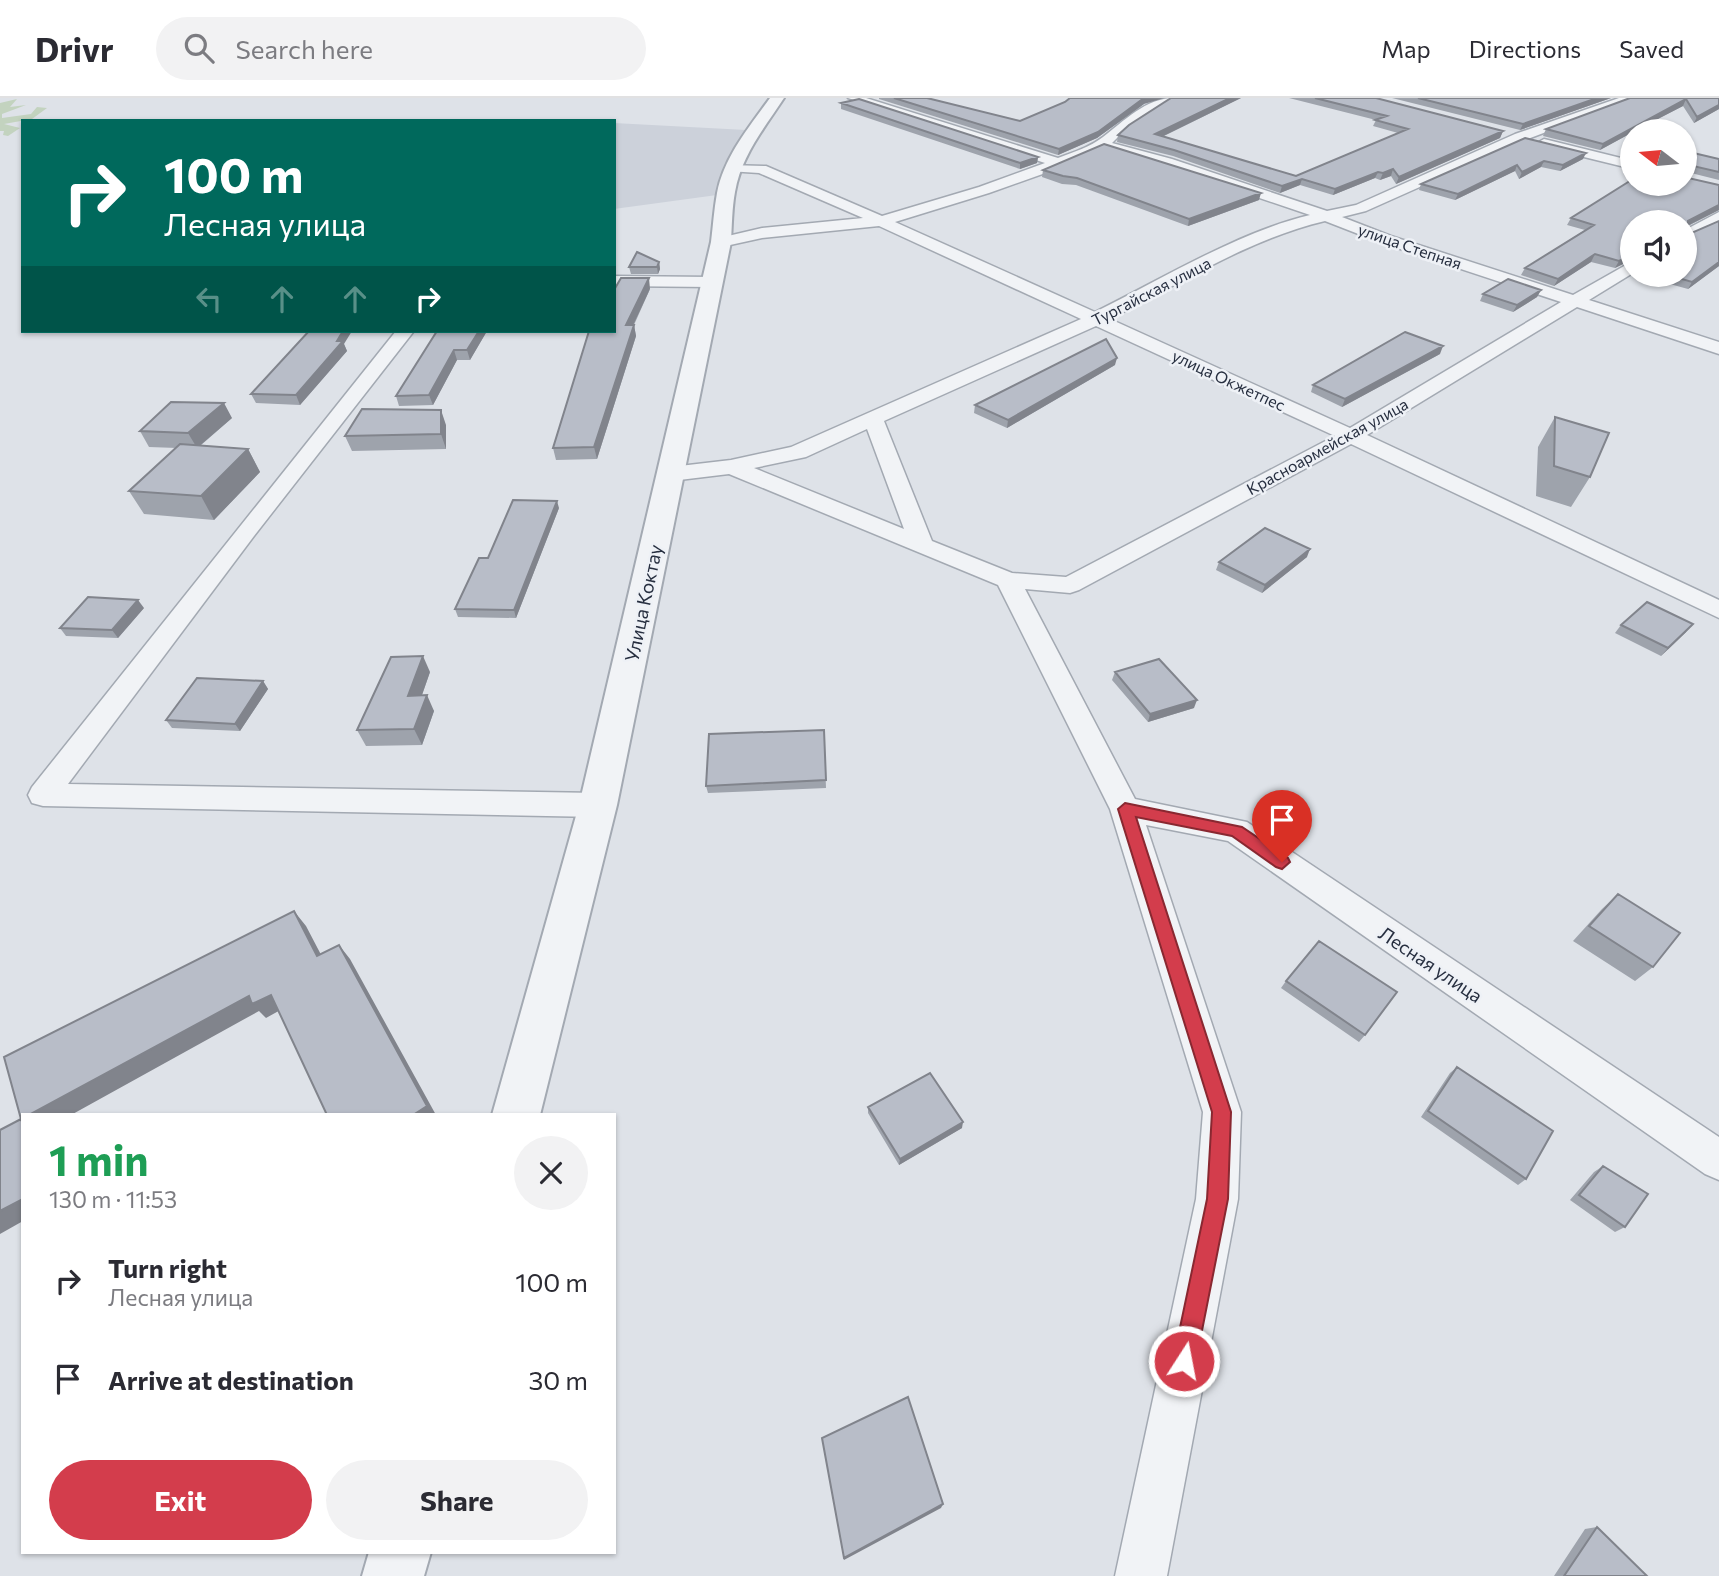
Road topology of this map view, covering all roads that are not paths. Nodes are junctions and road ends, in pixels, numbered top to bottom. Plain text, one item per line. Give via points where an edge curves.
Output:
1 (777, 98) edge
2 (854, 98) edge
3 (1168, 98) edge
4 (1630, 98) edge
5 (1494, 131) edge
6 (1520, 138) junction
7 (1102, 144) junction
8 (1620, 162) edge
9 (1060, 163) junction
10 (733, 168) junction
11 (1326, 216) junction
12 (1719, 217) edge
13 (881, 221) junction
14 (1697, 229) edge
15 (720, 242) junction
16 (1620, 273) edge
17 (616, 281) edge
18 (711, 282) junction
19 (1574, 299) junction
20 (1096, 319) junction
21 (403, 333) edge
22 (1719, 348) edge
23 (873, 419) junction
24 (1351, 436) junction
25 (731, 467) junction
26 (671, 474) junction
27 (922, 545) junction
28 (1008, 580) junction
29 (1719, 610) edge
30 (598, 805) junction
31 (1125, 809) junction
32 (517, 1113) edge
33 (1719, 1160) edge
34 (399, 1554) edge
35 (393, 1576) edge
36 (1140, 1576) edge

1 - 10 street, Улица Коктау
2 - 9 street
3 - 7 street
4 - 6 street, Тургайская улица
5 - 6 street
6 - 8 street
6 - 11 street, Тургайская улица via 1361,208
7 - 9 street
7 - 11 street, улица Степная
9 - 13 street
10 - 13 street, улица Окжетпес via 774,173
10 - 15 street, Улица Коктау
11 - 19 street, улица Степная
11 - 20 street, Тургайская улица via 1253,240
12 - 14 street
13 - 15 street
13 - 20 street, улица Окжетпес
15 - 18 street, Улица Коктау
16 - 19 street, Красноармейская улица
17 - 18 street
18 - 26 street, Улица Коктау
19 - 22 street, улица Степная
19 - 24 street, Красноармейская улица
20 - 23 street, Тургайская улица
20 - 24 street, улица Окжетпес
21 - 30 street via 43,795
23 - 25 street, Тургайская улица via 798,452
23 - 27 street
24 - 28 street, Красноармейская улица via 1070,585
24 - 29 street, улица Окжетпес
25 - 26 street, Тургайская улица
25 - 27 street, Красноармейская улица
26 - 30 street, Улица Коктау
27 - 28 street, Красноармейская улица
28 - 31 street
30 - 32 street, Улица Коктау
31 - 33 street, Лесная улица via 1236,831
31 - 36 street via 1222,1112 1217,1199
34 - 35 street

